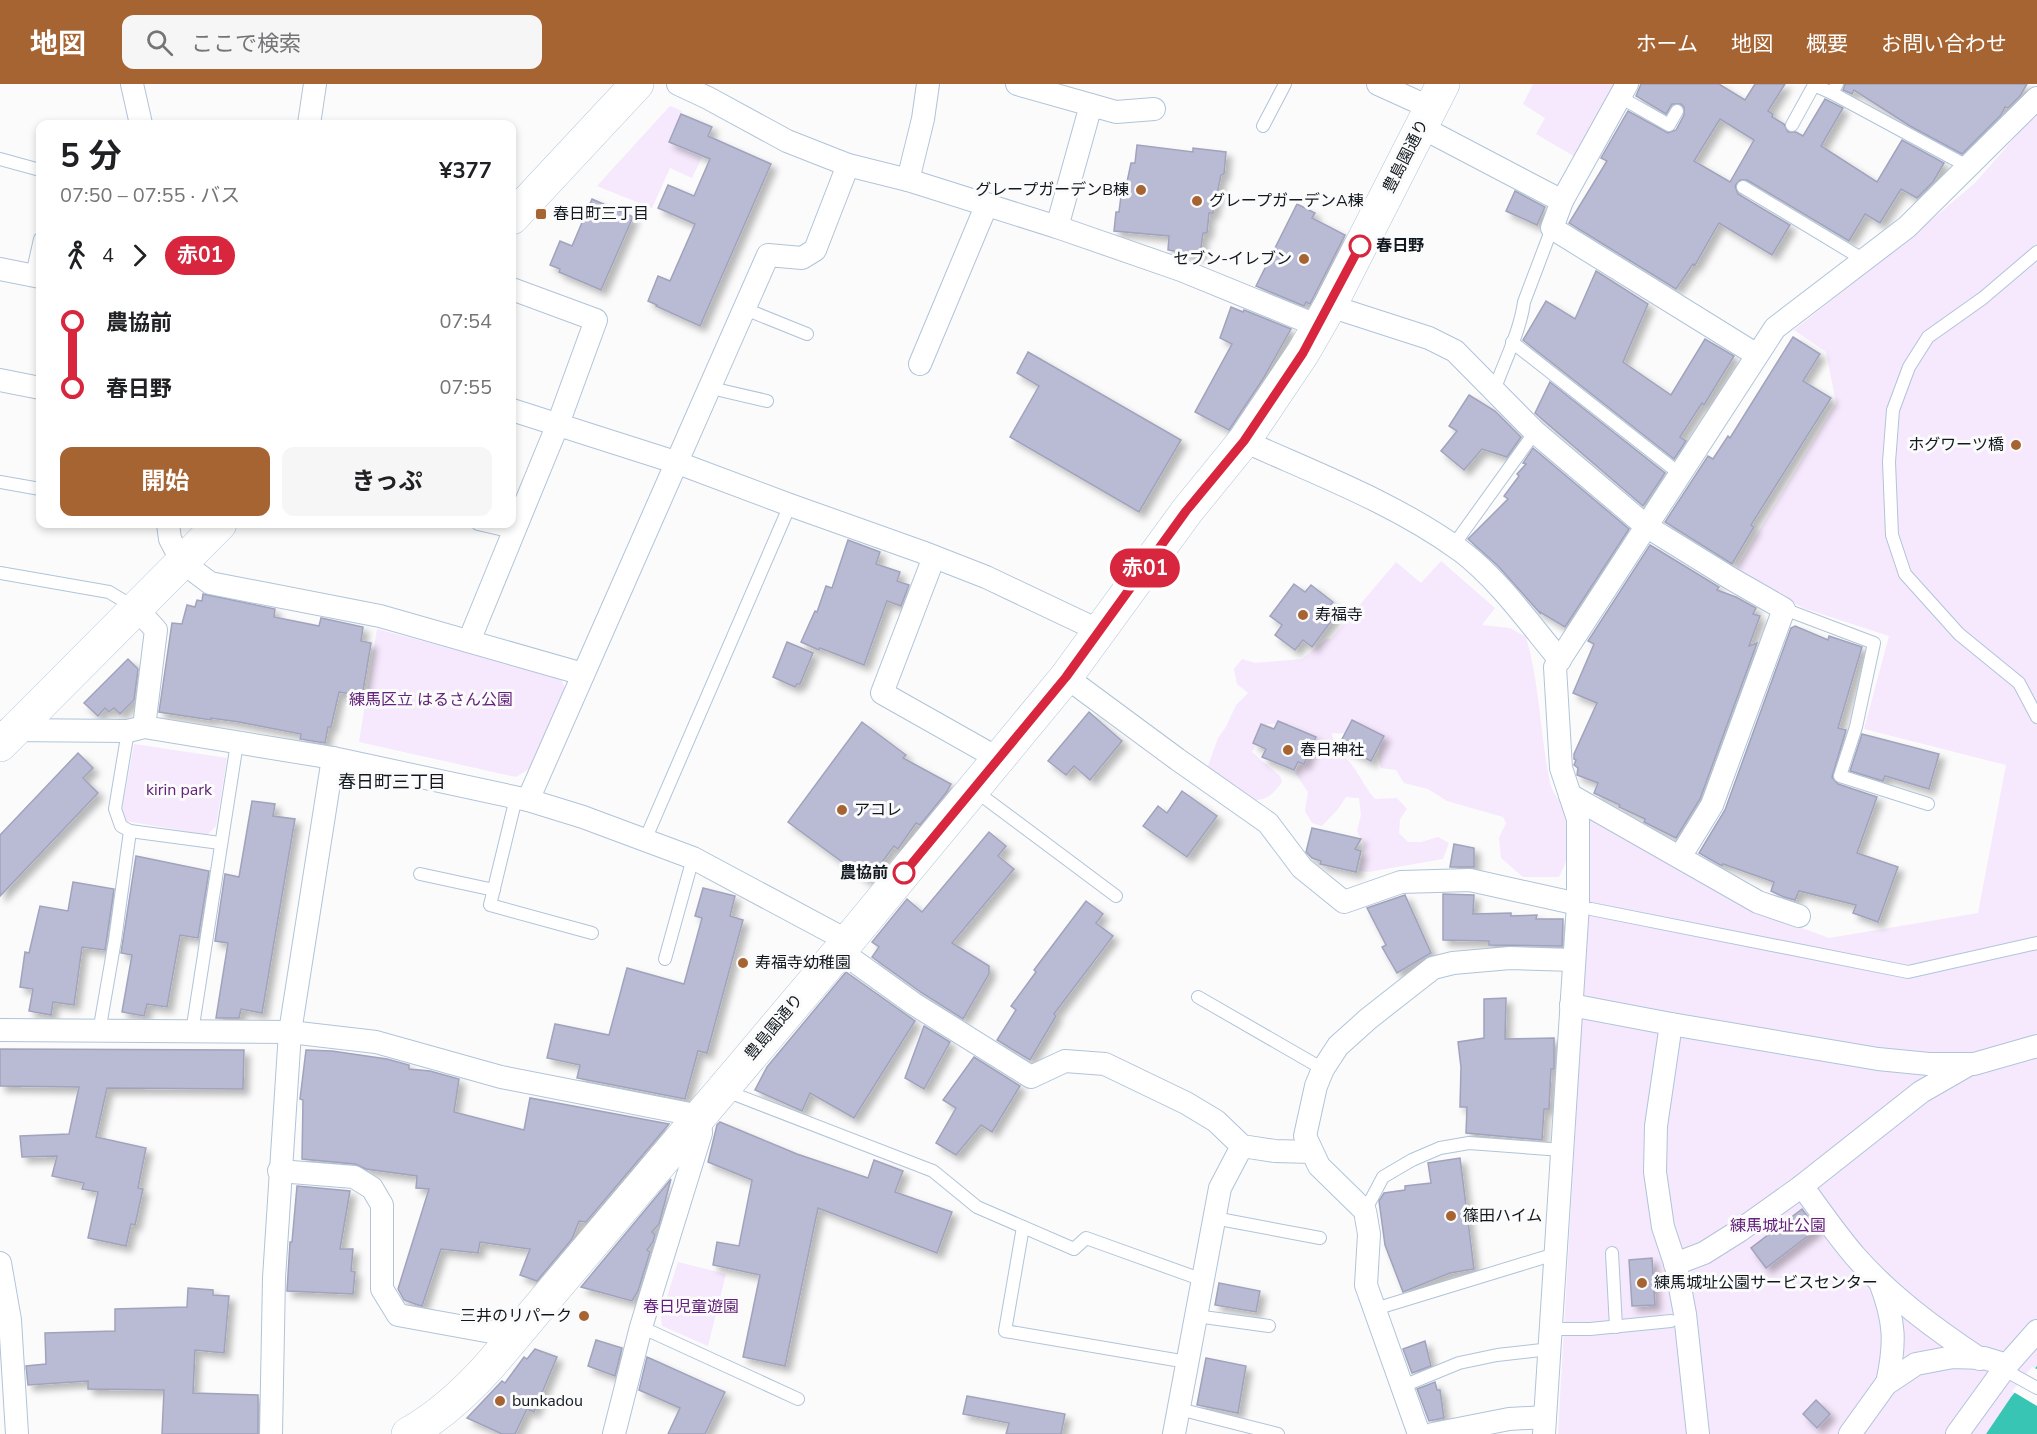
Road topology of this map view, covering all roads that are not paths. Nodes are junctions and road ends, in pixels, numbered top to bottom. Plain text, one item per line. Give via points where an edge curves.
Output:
1 (132, 84) edge
2 (315, 84) edge
3 (637, 84) edge
4 (678, 84) edge
5 (928, 84) edge
6 (1017, 84) edge
7 (1285, 84) edge
8 (1378, 84) edge
9 (1834, 88) edge
10 (1623, 91) edge
11 (2037, 98) edge
12 (1091, 105) junction
13 (1432, 106) edge
14 (1154, 109) dead end
15 (1677, 111) dead end
16 (140, 120) edge
17 (310, 120) edge
18 (1792, 125) dead end
19 (1263, 126) dead end
20 (0, 159) edge
21 (848, 165) junction
22 (1969, 167) junction
23 (36, 169) edge
24 (908, 180) junction
25 (1743, 187) dead end
26 (1562, 201) junction
27 (987, 204) junction
28 (516, 214) edge
29 (1057, 226) junction
30 (1552, 228) junction
31 (2037, 252) edge
32 (1864, 260) junction
33 (0, 269) edge
34 (36, 276) edge
35 (516, 290) edge
36 (746, 309) junction
37 (1324, 316) junction
38 (807, 334) dead end
39 (1512, 342) junction
40 (1757, 355) junction
41 (920, 364) dead end
42 (0, 380) edge
43 (36, 387) edge
44 (711, 388) junction
45 (1494, 391) junction
46 (767, 401) dead end
47 (516, 411) edge
48 (558, 424) junction
49 (1536, 432) junction
50 (1244, 441) junction
51 (678, 463) junction
52 (1680, 474) junction
53 (0, 482) edge
54 (36, 488) edge
55 (790, 505) junction
56 (516, 525) edge
57 (1646, 526) junction
58 (169, 528) edge
59 (216, 528) edge
60 (496, 528) edge
61 (515, 528) edge
62 (513, 532) junction
63 (1453, 546) junction
64 (934, 557) junction
65 (183, 562) junction
66 (0, 573) edge
67 (136, 608) junction
68 (1784, 609) junction
69 (1100, 631) junction
70 (469, 640) junction
71 (1560, 660) junction
72 (583, 674) junction
73 (1066, 677) junction
74 (2037, 717) edge
75 (136, 729) junction
76 (5, 735) edge
77 (237, 743) junction
78 (333, 758) junction
79 (999, 759) junction
80 (973, 789) junction
81 (1570, 795) junction
82 (522, 799) junction
83 (1928, 804) dead end
84 (130, 831) junction
85 (645, 840) junction
86 (220, 843) junction
87 (1680, 857) junction
88 (693, 858) junction
89 (420, 874) dead end
90 (494, 890) junction
91 (1116, 896) dead end
92 (1585, 907) junction
93 (1799, 916) dead end
94 (592, 933) dead end
95 (2037, 943) edge
96 (844, 945) junction
97 (665, 959) dead end
98 (1574, 960) junction
99 (1198, 996) dead end
100 (1571, 1005) junction
101 (1671, 1024) junction
102 (0, 1030) edge
103 (99, 1032) junction
104 (192, 1032) junction
105 (290, 1032) junction
106 (2037, 1046) edge
107 (1970, 1064) junction
108 (1323, 1069) junction
109 (722, 1090) junction
110 (700, 1116) junction
111 (1242, 1146) junction
112 (1562, 1150) junction
113 (1311, 1152) junction
114 (279, 1171) junction
115 (1802, 1186) junction
116 (1365, 1211) junction
117 (1214, 1218) junction
118 (1023, 1227) junction
119 (1320, 1238) dead end
120 (1612, 1253) dead end
121 (1556, 1254) junction
122 (0, 1263) edge
123 (1675, 1264) junction
124 (1879, 1279) junction
125 (1203, 1280) junction
126 (1376, 1308) junction
127 (1196, 1316) junction
128 (1671, 1321) dead end
129 (1269, 1326) dead end
130 (641, 1327) junction
131 (1616, 1327) junction
132 (2037, 1331) edge
133 (514, 1336) junction
134 (1550, 1339) junction
135 (1980, 1359) junction
136 (1187, 1362) junction
137 (2009, 1369) junction
138 (1887, 1383) junction
139 (1403, 1386) junction
140 (2037, 1388) edge
141 (798, 1399) dead end
142 (1179, 1409) junction
143 (1545, 1426) edge
144 (17, 1434) edge
145 (271, 1434) edge
146 (408, 1434) edge
147 (614, 1434) edge
148 (1174, 1434) edge
149 (1278, 1434) edge
150 (1419, 1434) edge
151 (1433, 1434) edge
152 (1698, 1434) edge
153 (1850, 1434) edge
154 (1957, 1434) edge

1 - 16 street
2 - 17 street
3 - 28 street
4 - 21 street via 787,141
5 - 24 street
6 - 12 street
7 - 19 lane
8 - 13 street
9 - 18 lane via 1815,85
9 - 22 lane
10 - 15 lane via 1668,125
10 - 26 street
11 - 22 street
12 - 14 street via 1116,112
12 - 29 street
13 - 26 street
13 - 37 street, 豊島園通り
20 - 23 lane
21 - 24 street
21 - 36 street via 815,250 802,258 768,255
22 - 32 street via 1907,227
24 - 27 street
25 - 32 lane
26 - 30 street
27 - 29 street
27 - 41 street
29 - 37 street
30 - 39 lane
30 - 40 street
31 - 74 lane via 1983,298 1928,337 1909,367 1893,410 1889,462 1892,535 1905,574 1959,634 2019,684
32 - 40 street via 1775,328
33 - 34 street
35 - 48 street via 596,320
36 - 38 lane
36 - 44 street
37 - 45 street via 1429,338 1455,351
37 - 50 street, 豊島園通り
39 - 45 lane
39 - 52 lane
40 - 52 street
42 - 43 street
44 - 46 lane
44 - 51 street
45 - 49 street
47 - 48 street
48 - 51 street
48 - 56 street
49 - 57 street
49 - 63 lane
50 - 63 street via 1388,506
50 - 69 street, 豊島園通り via 1186,511
51 - 55 street
51 - 72 street
52 - 57 street
53 - 54 lane
55 - 64 street
55 - 85 lane
57 - 68 street
57 - 71 street
58 - 65 street
59 - 65 street
60 - 62 lane
61 - 62 street
62 - 70 street
63 - 71 street via 1497,585
64 - 69 street
64 - 79 street via 882,693
65 - 67 street
65 - 70 street via 210,583 380,616
66 - 67 lane via 109,592
67 - 75 street via 156,630
67 - 76 street
68 - 83 lane via 1874,643 1856,728 1840,776
68 - 87 street via 1712,805
69 - 73 street, 豊島園通り
70 - 72 street
71 - 81 street via 1555,668 1562,768
72 - 82 street
73 - 79 street, 豊島園通り
73 - 92 street via 1268,822 1302,868 1344,902 1401,882 1470,880
75 - 76 street
75 - 77 street
75 - 84 lane via 115,809 121,826
77 - 78 street
77 - 86 lane
78 - 82 street
78 - 105 street
79 - 80 street, 豊島園通り
80 - 91 lane
80 - 96 street, 豊島園通り
81 - 87 street
81 - 92 street via 1578,819
82 - 85 street
82 - 90 lane
84 - 86 lane
84 - 103 lane
85 - 88 street
86 - 104 lane
87 - 93 street via 1758,902
88 - 96 street
88 - 97 lane
89 - 90 lane
90 - 94 lane via 490,905
92 - 95 lane via 1908,972
92 - 98 street
96 - 109 street, 豊島園通り
96 - 111 street via 914,1004 1031,1077 1065,1061 1105,1064 1196,1109 1216,1121
98 - 100 street
98 - 108 street via 1510,958 1433,968 1338,1046
99 - 108 lane
100 - 101 street
100 - 112 street
101 - 107 street via 1878,1059
101 - 123 street via 1656,1126 1655,1172 1663,1227
102 - 103 street
103 - 104 street
104 - 105 street
105 - 110 street via 376,1042 501,1077
105 - 114 street
106 - 107 street
107 - 115 street via 1921,1092
108 - 113 street via 1306,1129
109 - 110 street, 豊島園通り
109 - 118 lane via 933,1171 977,1207
110 - 130 street via 700,1133
110 - 133 street, 豊島園通り
111 - 113 street
111 - 117 street via 1220,1188
112 - 116 lane via 1469,1143 1440,1148 1383,1177
112 - 121 street
113 - 116 street via 1319,1166
114 - 133 street via 354,1177 372,1188 382,1205 382,1289 398,1315
114 - 145 street
115 - 123 street via 1739,1231
115 - 124 street via 1855,1256
116 - 126 street via 1369,1234 1366,1285
117 - 119 lane
117 - 125 street
118 - 125 lane via 1074,1249 1086,1238
118 - 136 lane via 1005,1331
120 - 131 lane
121 - 126 lane
121 - 134 street
122 - 144 street via 10,1320
123 - 152 street
124 - 135 street via 1942,1333
124 - 138 street via 1890,1308 1893,1335
125 - 127 street
126 - 139 street
127 - 129 lane
127 - 136 street
128 - 131 lane
130 - 141 lane
130 - 147 street
131 - 134 lane
132 - 137 street
133 - 146 street, 豊島園通り via 471,1386 428,1423
134 - 139 lane via 1459,1363
134 - 143 street
135 - 137 street
135 - 138 street via 1953,1357 1916,1364
136 - 142 street
137 - 140 lane
137 - 154 street
138 - 153 street
139 - 150 street
142 - 148 street
142 - 149 lane
143 - 151 street via 1509,1419

